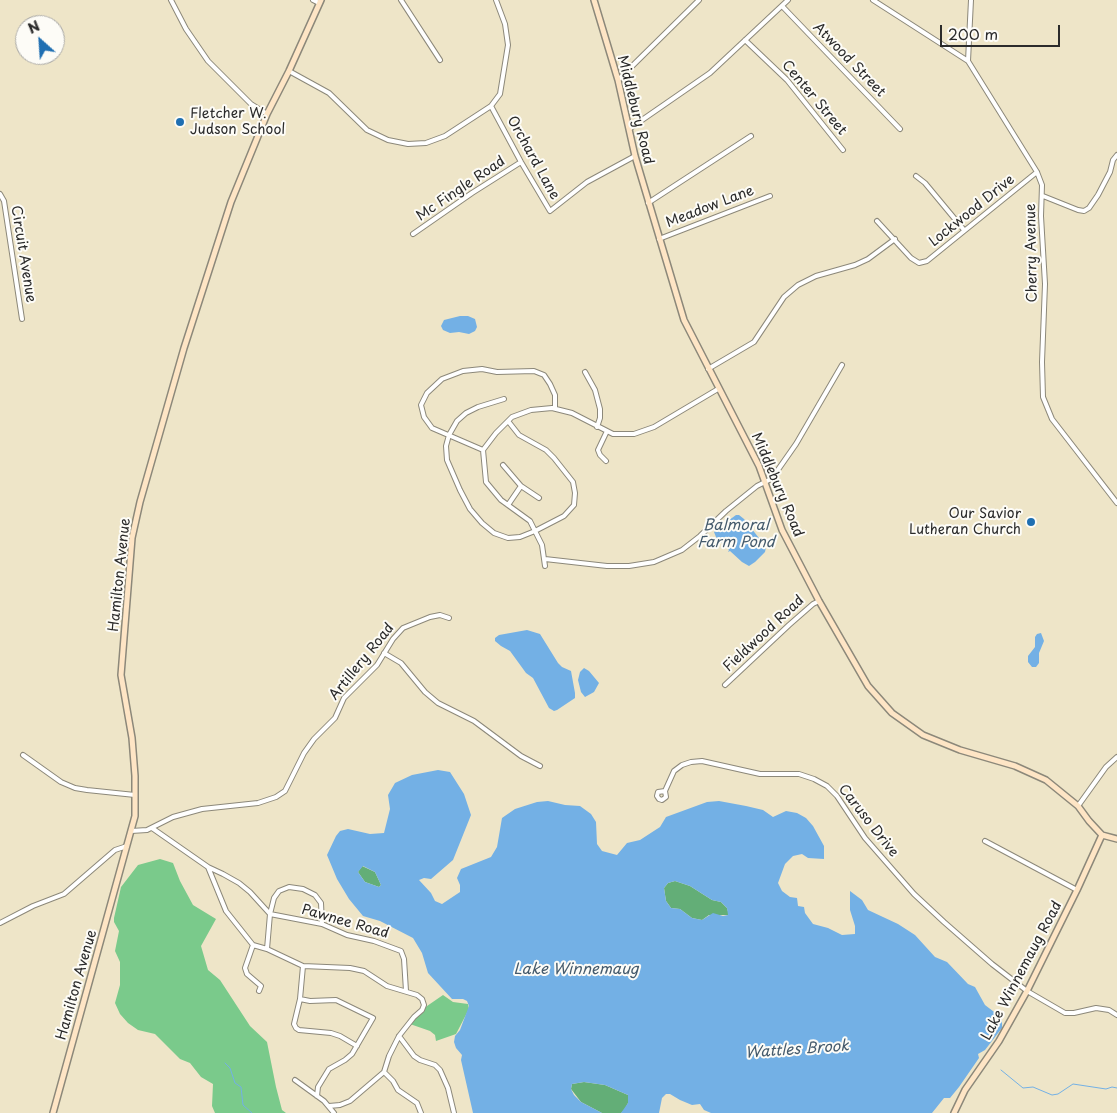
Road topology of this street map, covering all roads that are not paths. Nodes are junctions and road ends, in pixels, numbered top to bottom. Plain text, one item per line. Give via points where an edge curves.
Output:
1 (171, 0) edge
2 (313, 0) edge
3 (401, 0) edge
4 (496, 0) edge
5 (594, 0) edge
6 (699, 0) edge
7 (788, 0) edge
8 (874, 0) edge
9 (971, 0) edge
10 (320, 2) edge
11 (782, 6) junction
12 (745, 40) junction
13 (440, 60) dead end
14 (968, 61) junction
15 (289, 71) junction
16 (618, 80) junction
17 (491, 106) junction
18 (267, 114) junction
19 (629, 129) junction
20 (900, 129) dead end
21 (751, 136) dead end
22 (843, 150) dead end
23 (1117, 155) edge
24 (635, 156) junction
25 (521, 162) junction
26 (1037, 172) junction
27 (916, 176) dead end
28 (0, 194) edge
29 (770, 196) dead end
30 (1043, 196) junction
31 (648, 203) junction
32 (877, 221) dead end
33 (964, 230) junction
34 (413, 234) dead end
35 (659, 239) junction
36 (895, 239) junction
37 (22, 319) dead end
38 (842, 365) dead end
39 (708, 369) junction
40 (586, 372) dead end
41 (718, 389) junction
42 (504, 399) dead end
43 (554, 408) junction
44 (508, 421) junction
45 (598, 427) junction
46 (607, 431) junction
47 (449, 435) junction
48 (483, 450) junction
49 (606, 461) dead end
50 (503, 466) dead end
51 (765, 482) junction
52 (521, 486) junction
53 (539, 498) dead end
54 (1117, 503) edge
55 (508, 505) junction
56 (535, 531) junction
57 (545, 559) junction
58 (545, 566) dead end
59 (818, 601) junction
60 (449, 618) dead end
61 (384, 653) junction
62 (725, 685) dead end
63 (23, 755) dead end
64 (1117, 757) edge
65 (540, 766) dead end
66 (664, 791) dead end
67 (136, 795) junction
68 (1078, 806) junction
69 (152, 828) junction
70 (131, 831) junction
71 (1102, 835) junction
72 (1117, 840) edge
73 (985, 841) dead end
74 (127, 846) junction
75 (208, 867) junction
76 (1078, 890) junction
77 (270, 914) junction
78 (0, 923) edge
79 (322, 924) junction
80 (253, 945) junction
81 (267, 949) junction
82 (303, 966) junction
83 (406, 990) junction
84 (260, 991) dead end
85 (1027, 991) junction
86 (300, 999) junction
87 (1117, 1015) edge
88 (399, 1036) junction
89 (357, 1046) junction
90 (384, 1072) junction
91 (295, 1080) dead end
92 (317, 1096) junction
93 (329, 1106) junction
94 (53, 1113) edge
95 (334, 1113) edge
96 (421, 1113) edge
97 (454, 1113) edge
98 (954, 1113) edge

1 - 18 street via 208,61 251,104
2 - 10 street
3 - 13 street
4 - 17 street via 505,24 508,45 500,94
5 - 16 street, Middlebury Road
6 - 16 street
7 - 11 street
8 - 14 street
9 - 14 street
10 - 15 street, Hamilton Avenue
11 - 12 street
11 - 20 street, Atwood Street
12 - 19 street via 710,73
12 - 22 street, Center Street via 786,80
14 - 26 street, Cherry Avenue
15 - 17 street via 329,93 368,130 388,140 408,144 426,143 446,136
15 - 18 street, Hamilton Avenue
16 - 19 street, Middlebury Road
17 - 25 street, Orchard Lane
18 - 67 street, Hamilton Avenue via 230,202 184,348 132,538 122,675 132,738
19 - 24 street, Middlebury Road
21 - 31 street
23 - 30 street via 1098,195 1084,211
24 - 25 street, Orchard Lane via 587,182 550,211
24 - 31 street, Middlebury Road
25 - 34 street, Mc Fingle Road
26 - 30 street, Cherry Avenue
26 - 33 street, Lockwood Drive
27 - 33 street
28 - 37 street, Circuit Avenue via 4,201
29 - 35 street, Meadow Lane
30 - 54 street, Cherry Avenue via 1041,216 1046,284 1043,396 1052,419
31 - 35 street, Middlebury Road
32 - 36 street, Lockwood Drive
33 - 36 street, Lockwood Drive via 928,261 919,263
35 - 39 street, Middlebury Road via 684,320
36 - 39 street via 868,259 798,284 784,297 754,342
38 - 51 street via 796,444 775,474
39 - 41 street, Middlebury Road
40 - 45 street via 600,409
41 - 46 street via 654,427 634,434
41 - 51 street, Middlebury Road
42 - 47 street via 466,413
43 - 44 street via 530,410
43 - 45 street via 572,413
43 - 47 street via 555,395 544,375 534,371 463,371 442,379 426,392 421,405 432,428
44 - 48 street
44 - 56 street via 519,435 554,458 573,482 576,493 574,505 564,516
45 - 46 street
46 - 49 street via 598,450
47 - 48 street
47 - 56 street via 447,460 467,503 482,523 494,534 508,538
48 - 55 street via 486,482
50 - 52 street
51 - 57 street via 726,511 692,543 660,560 639,565 607,566
51 - 59 street, Middlebury Road via 782,530
52 - 53 street
52 - 55 street
55 - 56 street via 530,521
56 - 57 street
57 - 58 street
59 - 62 street, Fieldwood Road
59 - 68 street, Middlebury Road via 868,686 908,726 936,741 1033,773
60 - 61 street, Artillery Road via 440,615 430,617 403,628
61 - 65 street via 401,663 438,703 474,721
61 - 69 street, Artillery Road via 377,666 344,698 335,718 314,739 285,791 258,803 202,809 174,816
63 - 67 street via 75,788
64 - 68 street
66 - 85 street, Caruso Drive via 674,771 682,765 702,761 760,774 798,774 814,778 837,796 865,838 914,894
67 - 70 street, Hamilton Avenue
68 - 71 street, Middlebury Road
69 - 70 street, Artillery Road
69 - 75 street
70 - 74 street, Hamilton Avenue
71 - 72 street
71 - 76 street, Lake Winnemaug Road
73 - 76 street
74 - 78 street via 115,850 64,894
74 - 94 street, Hamilton Avenue
75 - 77 street via 245,888
75 - 80 street via 226,911
76 - 85 street, Lake Winnemaug Road
77 - 79 street, Pawnee Road
77 - 79 street via 279,891 296,888 315,895 321,903
77 - 81 street
79 - 83 street, Pawnee Road via 401,951
80 - 81 street
80 - 84 street via 246,974 261,986
81 - 82 street
82 - 83 street via 364,971 387,986
82 - 86 street
83 - 88 street via 422,999 424,1005
85 - 87 street, Caruso Drive via 1065,1013 1096,1008
85 - 98 street, Lake Winnemaug Road via 1000,1041 965,1090
86 - 89 street via 294,1024 296,1028 331,1033
86 - 89 street via 336,1000 373,1018
88 - 90 street
88 - 97 street via 414,1056 440,1070
89 - 92 street via 345,1060 328,1068
90 - 93 street via 350,1101
90 - 96 street via 398,1090 418,1103
91 - 92 street
92 - 93 street
93 - 95 street

